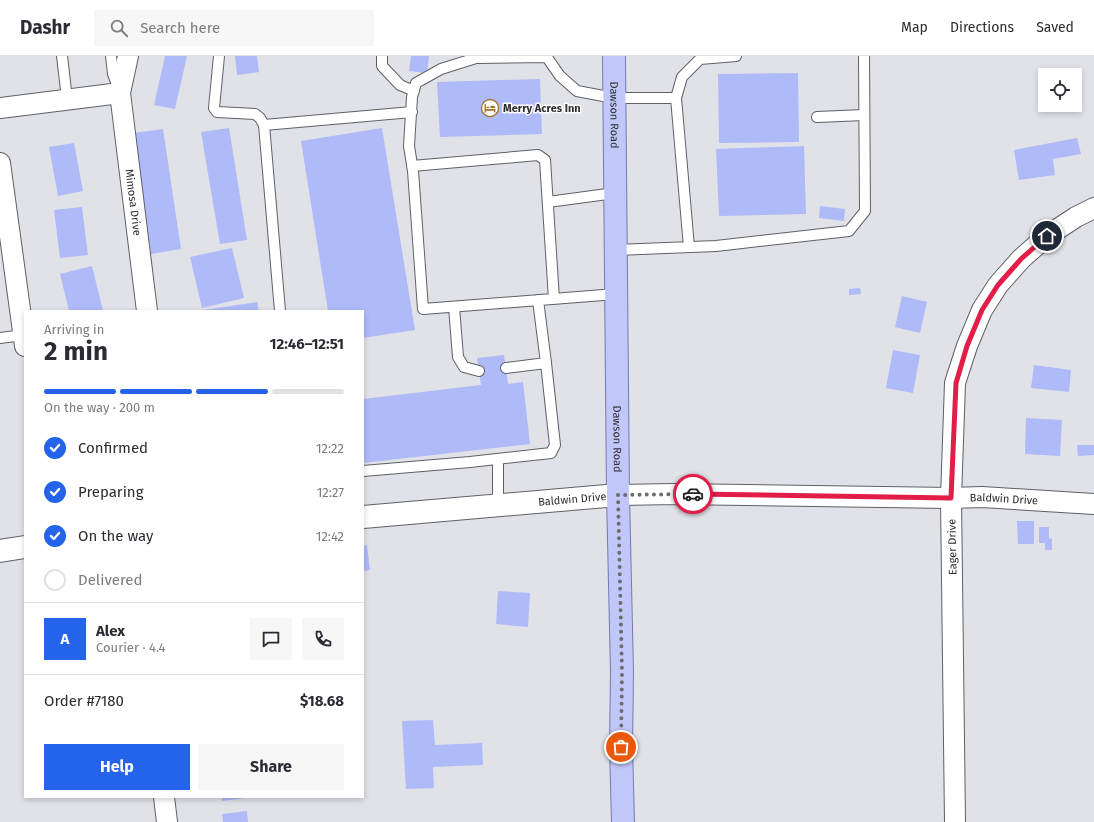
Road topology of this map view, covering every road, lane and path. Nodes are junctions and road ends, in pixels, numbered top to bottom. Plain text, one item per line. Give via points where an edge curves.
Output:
1 (62, 56) edge
2 (111, 56) edge
3 (128, 56) edge
4 (219, 56) edge
5 (382, 56) edge
6 (546, 56) edge
7 (614, 56) edge
8 (736, 56) edge
9 (864, 56) edge
10 (476, 57) edge
11 (414, 91) junction
12 (120, 93) junction
13 (614, 98) junction
14 (676, 98) junction
15 (67, 99) junction
16 (0, 108) edge
17 (412, 112) junction
18 (864, 115) junction
19 (817, 117) dead end
20 (264, 125) junction
21 (0, 164) edge
22 (412, 166) junction
23 (615, 193) junction
24 (548, 202) junction
25 (1094, 208) edge
26 (689, 246) junction
27 (616, 250) junction
28 (616, 294) junction
29 (554, 299) junction
30 (538, 300) junction
31 (454, 307) junction
32 (147, 310) edge
33 (280, 310) edge
34 (0, 338) edge
35 (24, 340) edge
36 (546, 363) junction
37 (506, 368) dead end
38 (479, 371) dead end
39 (498, 459) junction
40 (364, 471) edge
41 (618, 495) junction
42 (951, 498) junction
43 (1094, 504) edge
44 (498, 505) junction
45 (364, 517) edge
46 (24, 547) edge
47 (0, 551) edge
48 (164, 798) edge
49 (167, 822) edge
50 (623, 822) edge
51 (955, 822) edge

1 - 15 lane
2 - 12 lane via 113,74
3 - 12 street, Mimosa Drive
4 - 20 lane via 214,108 217,112 255,114
5 - 11 lane via 382,66 400,85
6 - 10 lane
6 - 13 lane via 560,76 577,91
7 - 13 main road, Dawson Road
8 - 14 lane via 700,59 682,77
9 - 18 lane
10 - 11 lane via 441,69 416,83
11 - 17 lane
12 - 15 street
12 - 32 street, Mimosa Drive
13 - 14 lane
13 - 23 main road, Dawson Road
14 - 26 lane
15 - 16 street
17 - 20 lane
17 - 22 lane
18 - 19 lane
18 - 26 lane via 866,211 849,231 716,246
20 - 33 lane
21 - 35 street
22 - 24 lane via 538,155 545,160
22 - 31 lane via 424,309
23 - 24 lane
23 - 27 main road, Dawson Road
24 - 29 lane
25 - 42 street, Eager Drive via 1047,236 1021,259 998,285 982,310 967,346 956,383
26 - 27 lane
27 - 28 main road, Dawson Road
28 - 29 lane
28 - 41 main road, Dawson Road
29 - 30 lane
30 - 31 lane
30 - 36 lane
31 - 38 lane via 458,357 464,366
34 - 35 lane
36 - 37 lane
36 - 39 lane via 554,444 551,453
39 - 40 lane
39 - 44 lane
41 - 42 street, Baldwin Drive
41 - 44 street, Baldwin Drive
41 - 50 main road, Dawson Road
42 - 43 street, Baldwin Drive via 982,497
42 - 51 street, Eager Drive
44 - 45 street, Baldwin Drive
46 - 47 street
48 - 49 street

